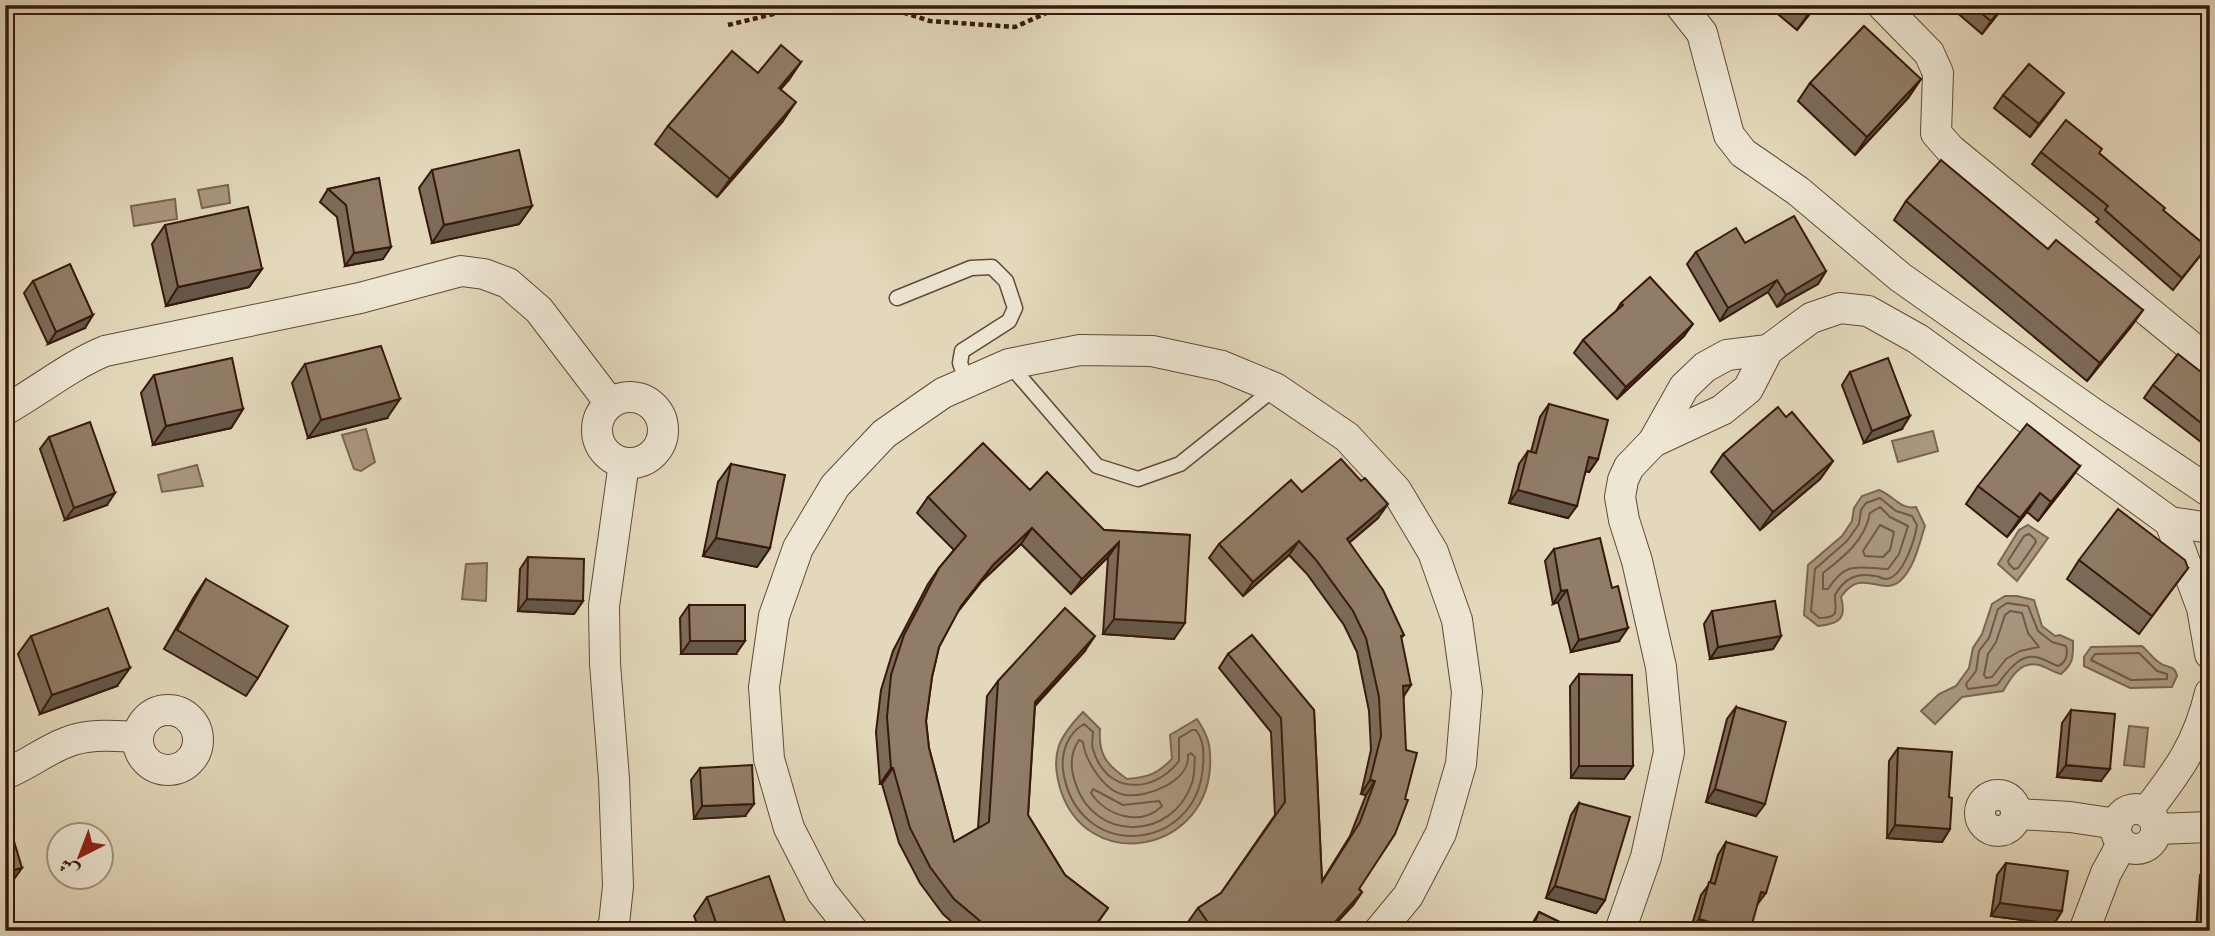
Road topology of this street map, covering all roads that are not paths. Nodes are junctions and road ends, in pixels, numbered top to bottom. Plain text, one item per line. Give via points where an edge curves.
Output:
1 (1679, 5) edge
2 (1882, 5) edge
3 (897, 298) dead end
4 (1768, 351) junction
5 (2210, 362) edge
6 (1009, 364) junction
7 (967, 382) junction
8 (1275, 388) junction
9 (610, 403) junction
10 (5, 410) edge
11 (1653, 442) junction
12 (624, 463) junction
13 (2210, 492) edge
14 (2170, 522) junction
15 (2210, 528) edge
16 (2206, 601) edge
17 (2210, 654) edge
18 (2210, 693) edge
19 (138, 737) dead end
20 (5, 774) edge
21 (2017, 814) dead end
22 (2152, 820) junction
23 (2210, 827) edge
24 (2119, 834) junction
25 (610, 931) edge
26 (853, 931) edge
27 (1379, 931) edge
28 (1620, 931) edge
29 (2084, 931) edge

1 - 13 street via 1702,33 1729,135 1743,153 1798,191 1900,277
2 - 5 street via 1929,53 1938,73 1936,133 1950,149
3 - 7 lane via 971,268 992,267 1006,281 1015,308 1009,321 962,351 960,363
4 - 11 street via 1748,389 1722,410
4 - 11 street via 1727,355 1705,367 1684,387
4 - 14 street via 1811,318 1840,308 1868,311 1917,338
6 - 7 street
6 - 8 street via 1080,350 1152,351 1223,366
6 - 8 lane via 1097,466 1138,479 1180,464
7 - 26 street via 884,434 835,486 798,548 774,615 764,687 769,759 789,828 822,892
8 - 27 street via 1347,437 1396,490 1433,552 1457,620 1467,692 1461,764 1441,833 1408,896
9 - 10 street via 539,310 508,283 461,271 360,298 105,351 77,363
9 - 12 street via 596,424 597,438 611,458
9 - 12 street via 635,397 648,402 662,424 658,449 649,458
11 - 28 street via 1629,467 1620,497 1661,667 1669,752 1646,856
12 - 25 street via 604,606 618,886
14 - 15 street
14 - 16 street
16 - 17 street
18 - 22 street via 2194,743
19 - 20 street via 99,736 66,742
21 - 24 street via 2070,817
22 - 23 street
22 - 24 street via 2155,839 2139,850 2130,849
24 - 29 street

